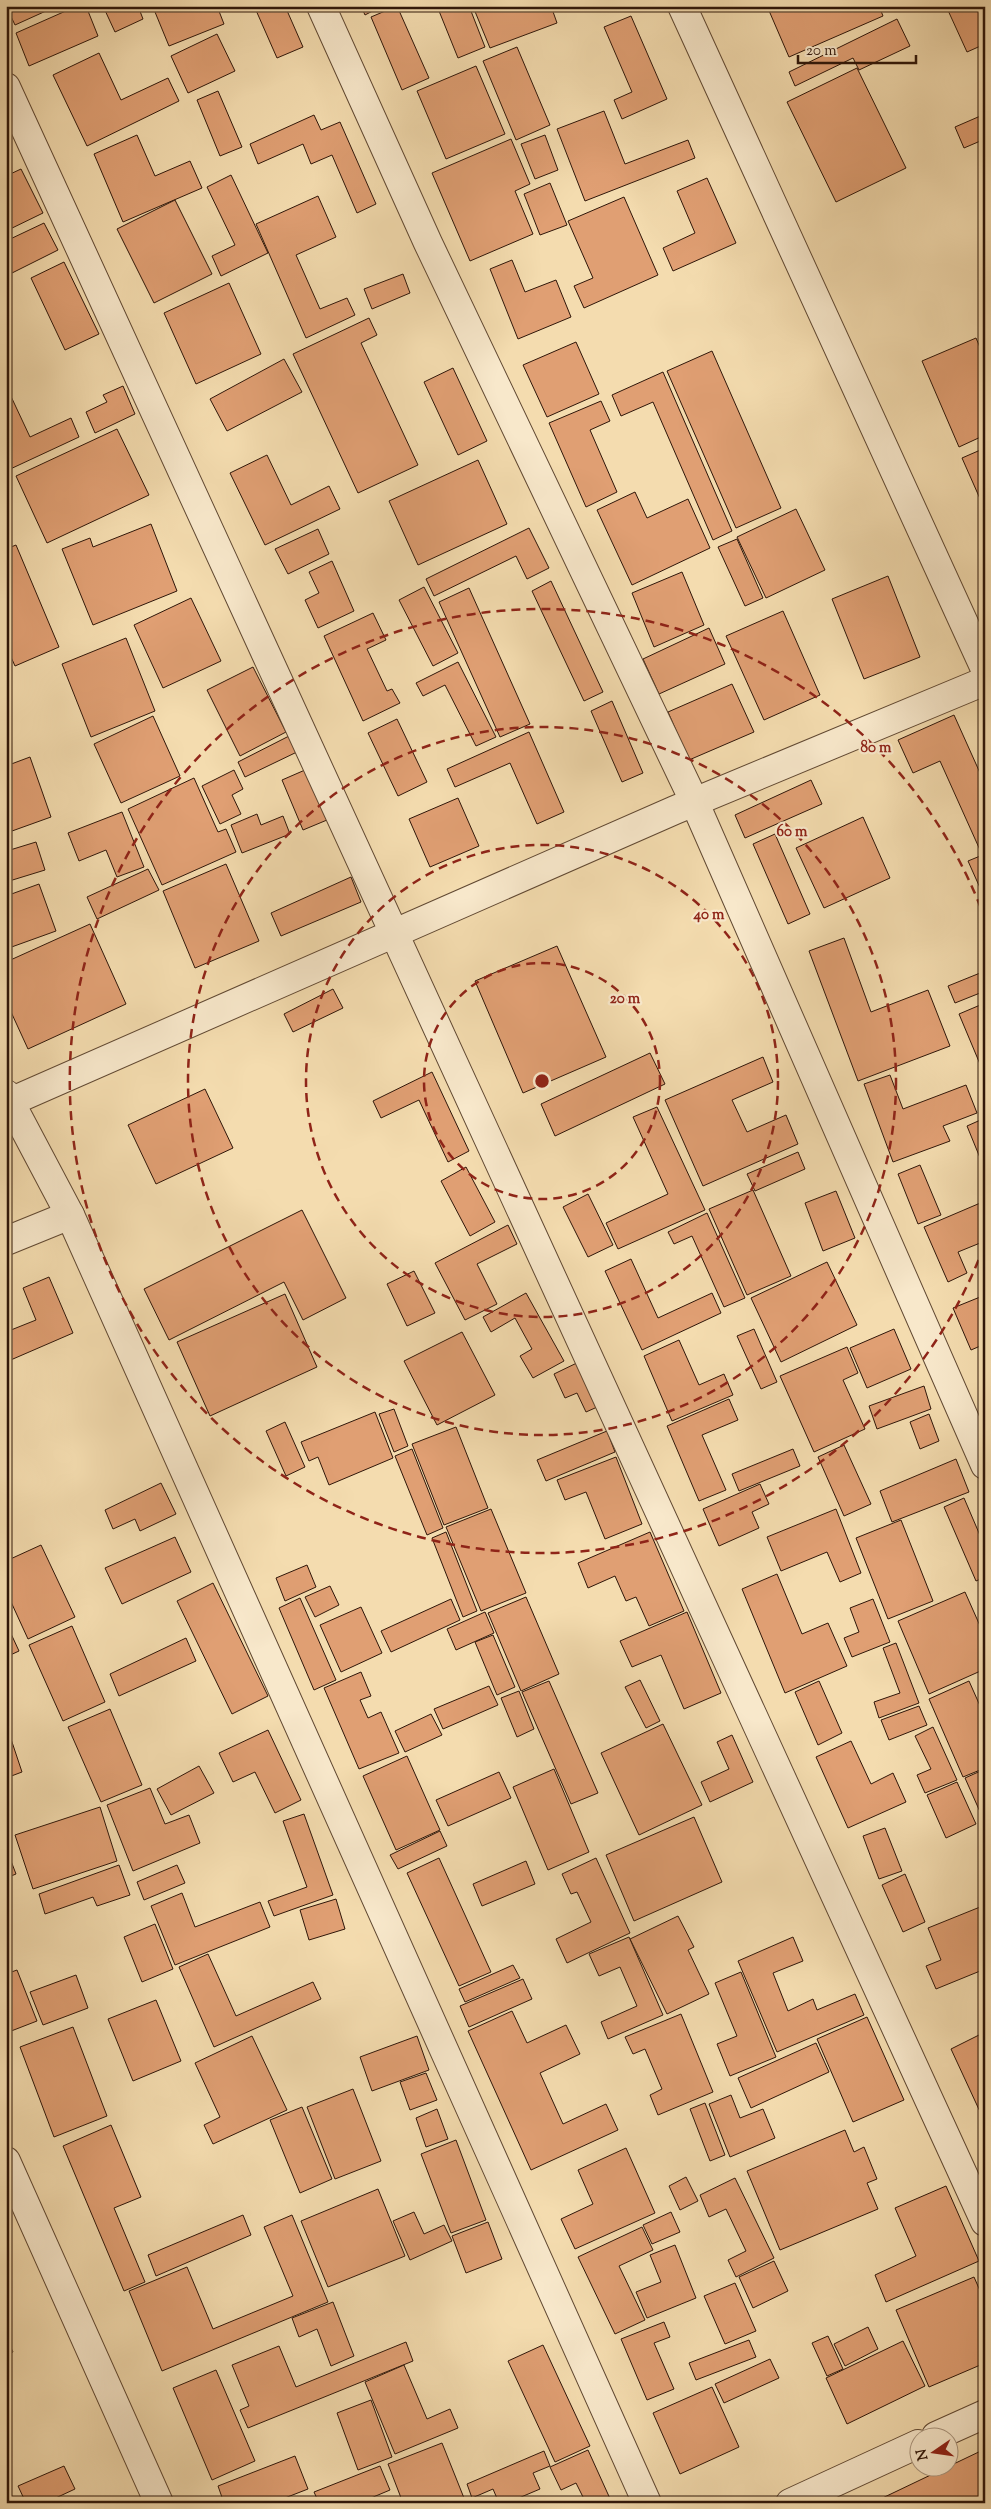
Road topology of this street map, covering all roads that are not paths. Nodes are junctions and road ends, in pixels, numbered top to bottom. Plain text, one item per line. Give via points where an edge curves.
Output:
1 (321, 6) edge
2 (682, 6) edge
3 (6, 87) edge
4 (985, 668) edge
5 (985, 680) edge
6 (694, 801) junction
7 (394, 933) junction
8 (8, 1098) edge
9 (70, 1216) junction
10 (6, 1241) edge
11 (985, 1464) edge
12 (6, 2161) edge
13 (985, 2222) edge
14 (985, 2414) edge
15 (958, 2426) edge
16 (908, 2449) edge
17 (159, 2503) edge
18 (647, 2503) edge
19 (790, 2503) edge

1 - 6 street via 428,243
2 - 4 street
3 - 7 street
5 - 6 street
6 - 7 street
6 - 11 street
7 - 8 street
7 - 13 street
8 - 9 street
9 - 10 street
9 - 18 street
12 - 17 street
14 - 15 street
16 - 19 street

